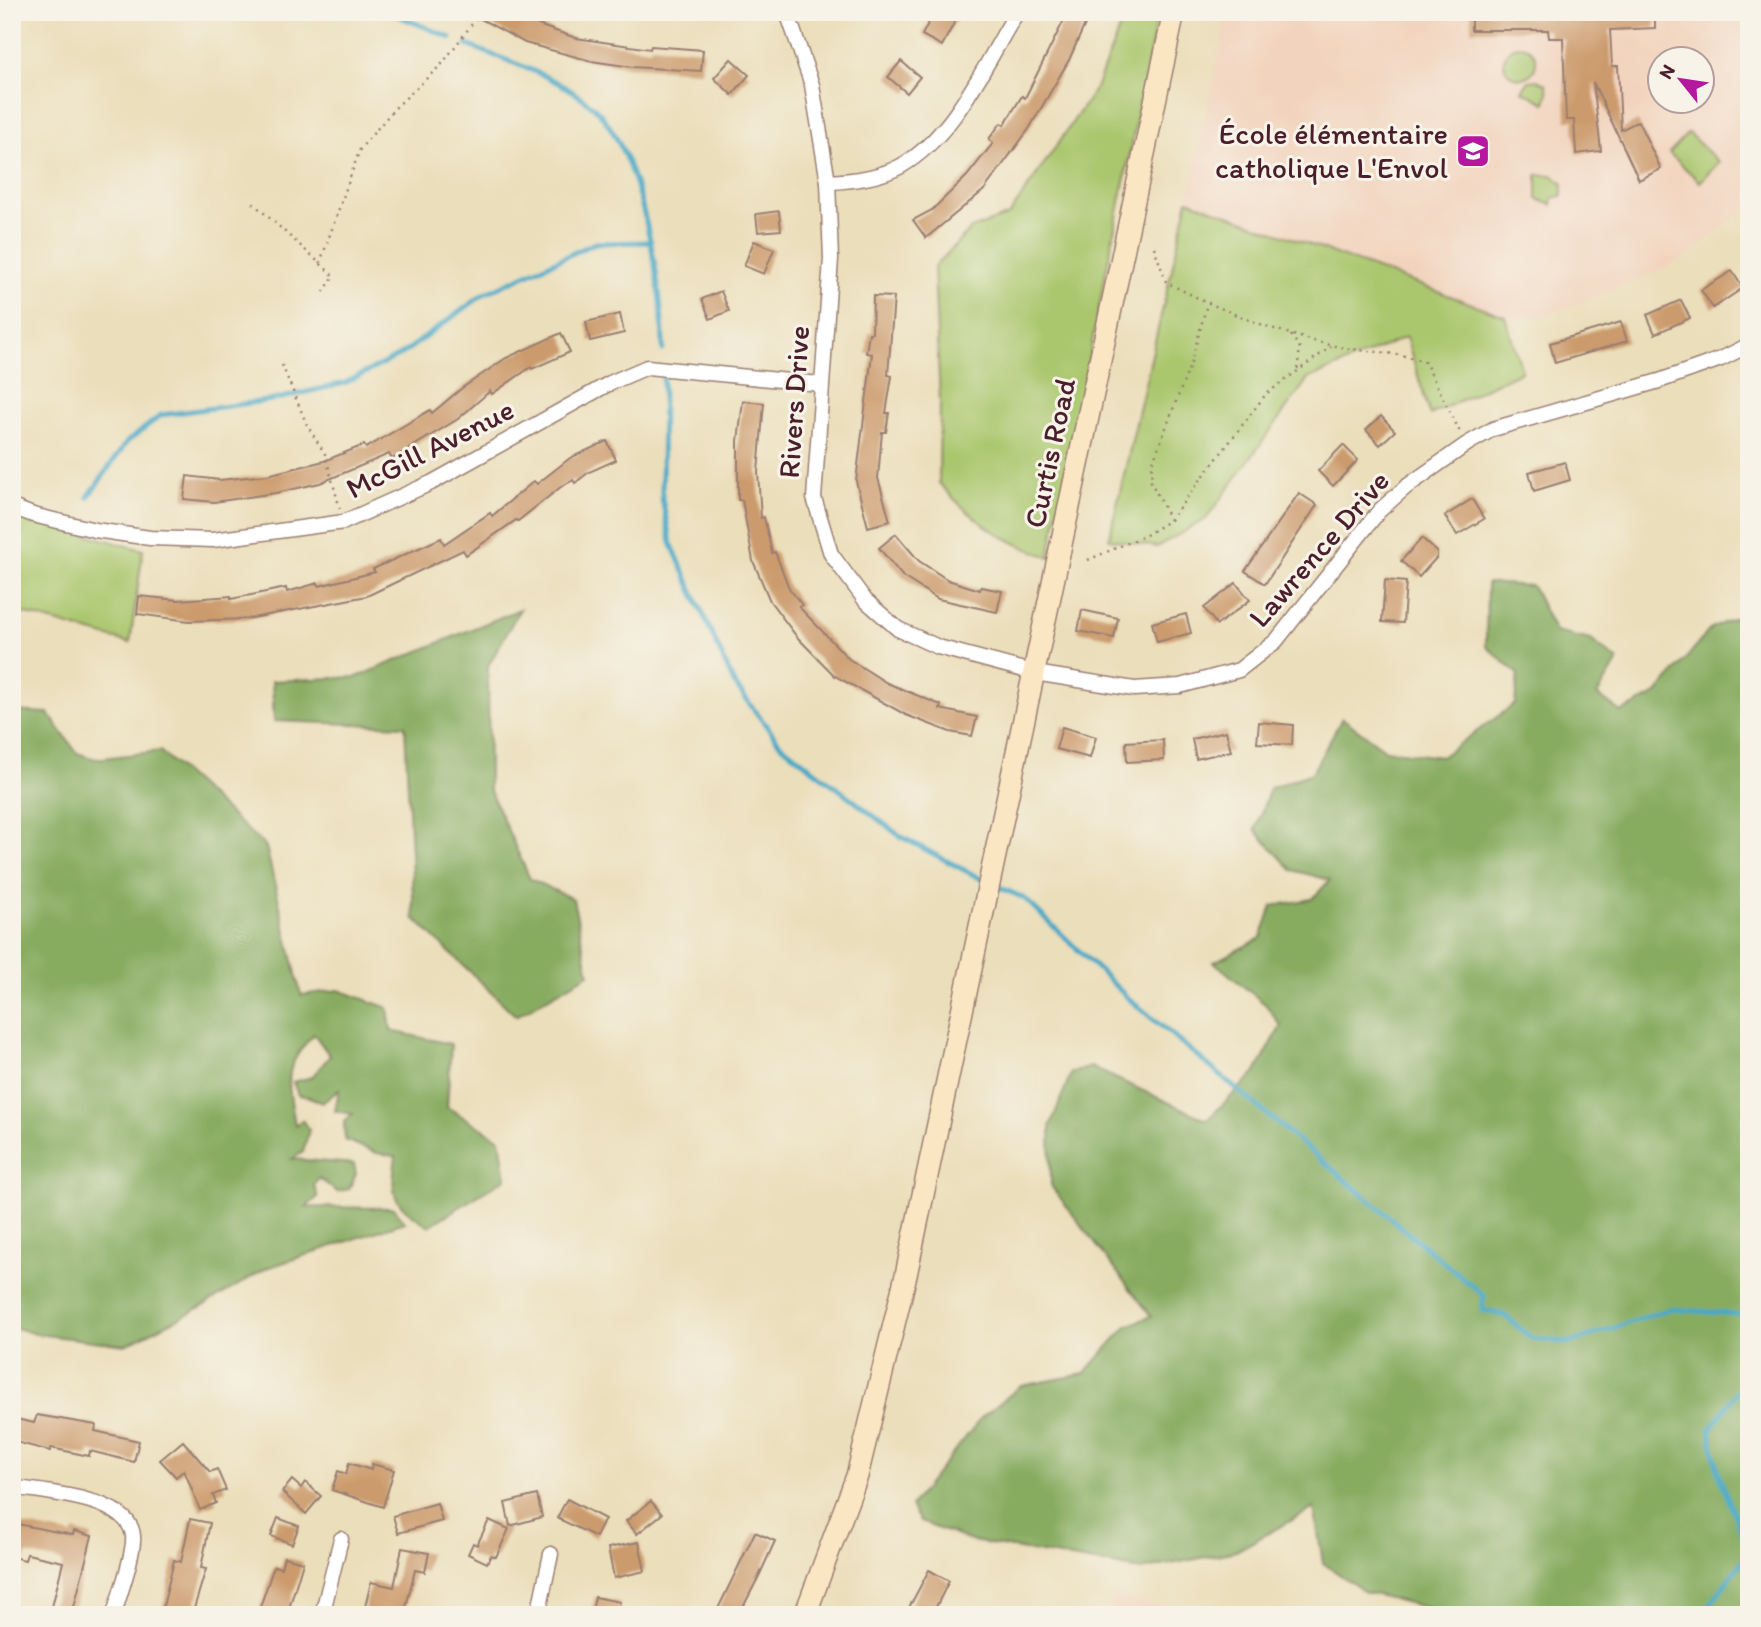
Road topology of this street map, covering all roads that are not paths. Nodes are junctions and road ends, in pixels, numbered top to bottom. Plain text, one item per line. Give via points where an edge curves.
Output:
1 (787, 12) edge
2 (1017, 12) edge
3 (1174, 12) edge
4 (828, 182) junction
5 (1749, 345) edge
6 (821, 384) junction
7 (12, 507) edge
8 (1035, 673) junction
9 (12, 1486) edge
10 (341, 1539) dead end
11 (551, 1554) dead end
12 (114, 1615) edge
13 (322, 1615) edge
14 (537, 1615) edge
15 (805, 1615) edge

1 - 4 street, Rivers Drive via 812,85
2 - 4 street via 960,106 927,147 900,166 862,180
3 - 8 main road, Curtis Road
4 - 6 street, Rivers Drive via 831,259
5 - 8 street, Lawrence Drive via 1659,381 1493,429 1466,444 1379,511 1289,627 1239,670 1180,686 1134,689
6 - 7 street, McGill Avenue via 647,368 610,383 430,483 344,522 213,540 150,538 96,530
6 - 8 street, Rivers Drive via 814,498 837,564 865,600 898,629 938,647
8 - 15 main road, Curtis Road via 876,1404 857,1476
9 - 12 street via 111,1506 132,1526 134,1541
10 - 13 street
11 - 14 street

